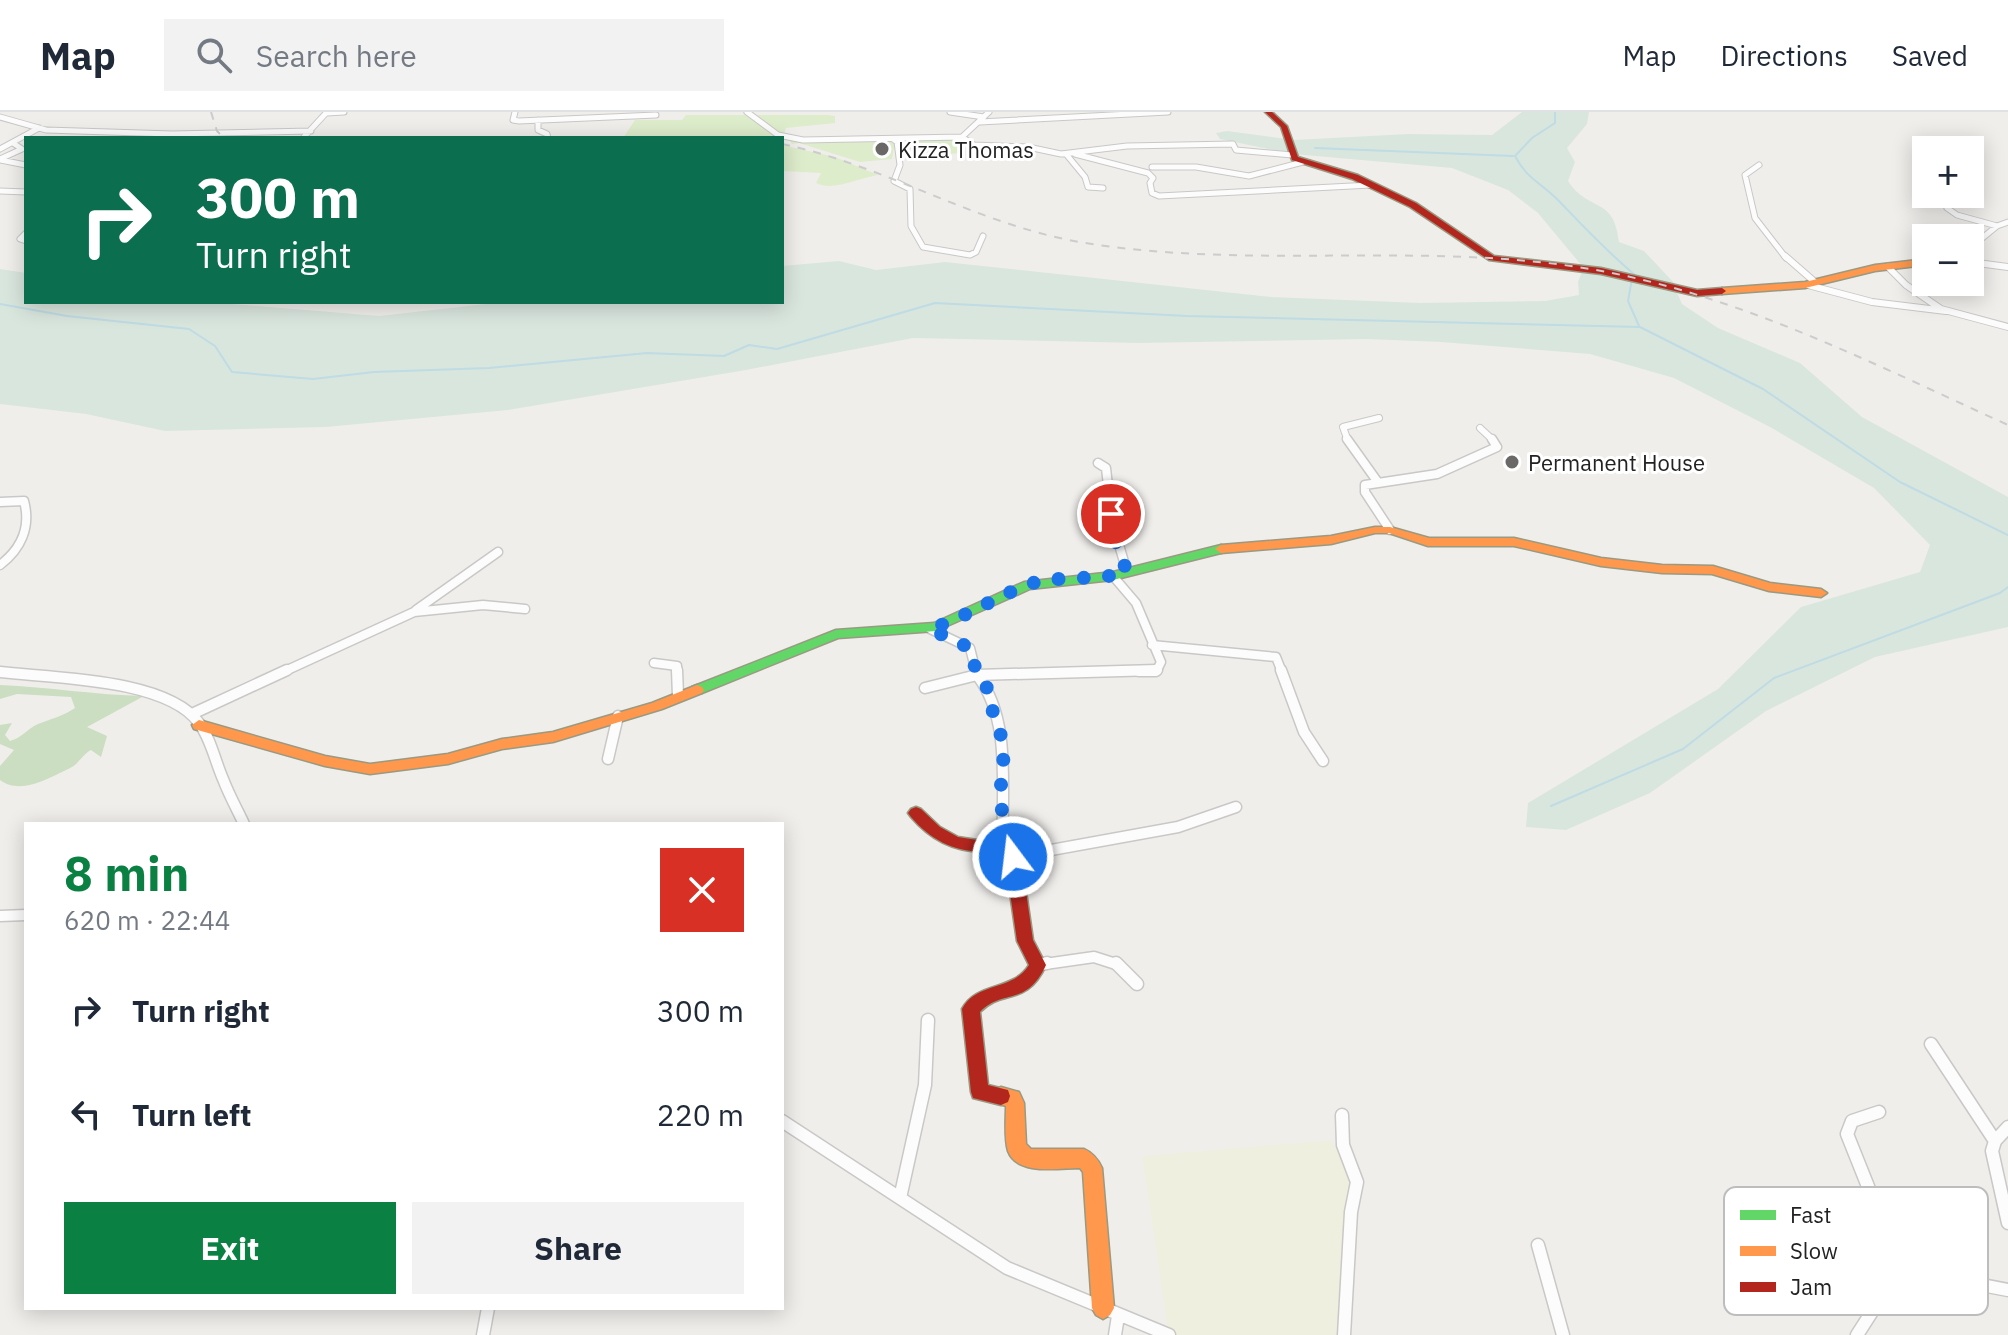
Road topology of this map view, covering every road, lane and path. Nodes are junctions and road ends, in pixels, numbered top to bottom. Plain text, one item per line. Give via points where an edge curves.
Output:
1 (11, 112) edge
2 (327, 112) edge
3 (344, 112) edge
4 (515, 112) edge
5 (747, 112) edge
6 (950, 112) edge
7 (989, 112) edge
8 (1052, 112) edge
9 (1168, 112) edge
10 (1268, 112) edge
11 (615, 114) edge
12 (656, 115) dead end
13 (0, 116) edge
14 (1063, 118) junction
15 (538, 120) junction
16 (982, 120) junction
17 (519, 121) junction
18 (39, 128) junction
19 (515, 129) dead end
20 (311, 131) junction
21 (25, 136) edge
22 (305, 136) edge
23 (548, 136) edge
24 (782, 136) edge
25 (24, 137) edge
26 (784, 137) edge
27 (962, 137) junction
28 (893, 139) junction
29 (13, 143) junction
30 (0, 149) edge
31 (1066, 154) junction
32 (1075, 154) junction
33 (1298, 158) junction
34 (0, 159) edge
35 (24, 165) edge
36 (1759, 165) dead end
37 (1152, 167) dead end
38 (1371, 185) junction
39 (1103, 188) dead end
40 (0, 191) edge
41 (24, 192) edge
42 (1947, 208) dead end
43 (2008, 222) edge
44 (1997, 226) junction
45 (983, 236) dead end
46 (1984, 237) edge
47 (1912, 264) edge
48 (1984, 264) edge
49 (1888, 267) junction
50 (2008, 267) edge
51 (1810, 284) junction
52 (1946, 311) junction
53 (2008, 327) edge
54 (1379, 418) dead end
55 (1480, 428) dead end
56 (1098, 463) dead end
57 (1377, 481) junction
58 (0, 502) edge
59 (1390, 530) junction
60 (498, 552) dead end
61 (0, 565) edge
62 (1120, 574) junction
63 (1821, 593) dead end
64 (525, 609) dead end
65 (414, 612) junction
66 (930, 629) junction
67 (1152, 645) junction
68 (654, 663) dead end
69 (0, 672) edge
70 (977, 675) junction
71 (925, 688) dead end
72 (678, 696) junction
73 (618, 716) junction
74 (196, 720) junction
75 (608, 759) dead end
76 (1323, 761) dead end
77 (1236, 807) dead end
78 (916, 813) dead end
79 (243, 822) edge
80 (1003, 843) junction
81 (1013, 857) junction
82 (24, 915) edge
83 (0, 916) edge
84 (1038, 965) junction
85 (1137, 984) dead end
86 (928, 1020) dead end
87 (1931, 1044) dead end
88 (1879, 1112) dead end
89 (1342, 1115) dead end
90 (784, 1122) edge
91 (2008, 1127) edge
92 (1995, 1141) junction
93 (1868, 1187) edge
94 (900, 1198) junction
95 (2008, 1223) edge
96 (1538, 1245) dead end
97 (1988, 1286) edge
98 (2008, 1290) edge
99 (1103, 1308) junction
100 (488, 1310) edge
101 (1870, 1315) edge
102 (1118, 1316) junction
103 (483, 1335) edge
104 (1115, 1335) edge
105 (1169, 1335) edge
106 (1344, 1335) edge
107 (1563, 1335) edge
108 (1857, 1335) edge

1 - 13 street
2 - 3 street
2 - 20 street
4 - 17 street via 513,120
5 - 24 street
6 - 16 street
7 - 16 street
8 - 14 street
9 - 14 street
10 - 33 street via 1284,126
11 - 12 street
11 - 15 street
13 - 18 street
14 - 16 street
15 - 17 street
15 - 23 street via 538,130
16 - 27 street
17 - 19 street
18 - 20 street via 172,134
18 - 21 street
20 - 22 street
25 - 29 street
26 - 28 street
27 - 28 street
27 - 31 street via 974,145
28 - 45 street via 900,164 894,181 910,189 911,226 923,247 970,255
29 - 30 street
29 - 34 street via 22,149
31 - 32 street
31 - 39 street via 1088,187
32 - 33 street via 1199,143
32 - 38 street via 1147,173 1153,178 1152,193 1159,196
33 - 37 street via 1249,176
33 - 38 street
34 - 35 street
36 - 51 street via 1745,175 1755,218
38 - 51 street via 1427,213 1493,259 1592,269 1697,293
40 - 41 street
42 - 44 street
43 - 44 street
44 - 46 street
47 - 49 street
48 - 50 street
49 - 51 street
49 - 52 street
51 - 52 street via 1872,302
52 - 53 street
54 - 57 street via 1343,427
55 - 57 street via 1497,447 1437,474
56 - 62 street via 1106,468 1105,491
57 - 59 street via 1364,488
58 - 61 street via 24,501 28,513 23,539
59 - 62 street via 1224,548
59 - 63 street via 1428,542 1514,542 1601,562 1713,570 1769,587
60 - 65 street
62 - 66 street via 1028,585
62 - 67 street
64 - 65 street via 483,605
65 - 74 street
66 - 70 street via 970,648
66 - 72 street via 836,634
67 - 70 street via 1161,662 1148,674
67 - 76 street via 1276,657 1304,732
68 - 72 street via 677,666
69 - 74 street via 151,695
70 - 71 street
70 - 80 street via 991,693 1000,729
72 - 73 street
73 - 74 street via 553,737 370,769 325,761
73 - 75 street
74 - 79 street
77 - 81 street via 1178,827
78 - 80 street via 944,841 983,849
80 - 81 street
81 - 84 street via 1025,941
82 - 83 street
84 - 85 street via 1109,958
84 - 99 street via 1031,983 1021,989 975,1001 971,1009 977,1078 980,1092 1015,1103 1020,1154 1084,1159 1092,1168
86 - 94 street via 925,1085
87 - 92 street
88 - 93 street via 1852,1121 1847,1134
89 - 106 street via 1343,1145 1357,1182
90 - 94 street
91 - 92 street
92 - 95 street via 1992,1151
94 - 99 street via 1023,1277
96 - 107 street
97 - 98 street
99 - 102 street
100 - 103 street
101 - 108 street
102 - 104 street
102 - 105 street

